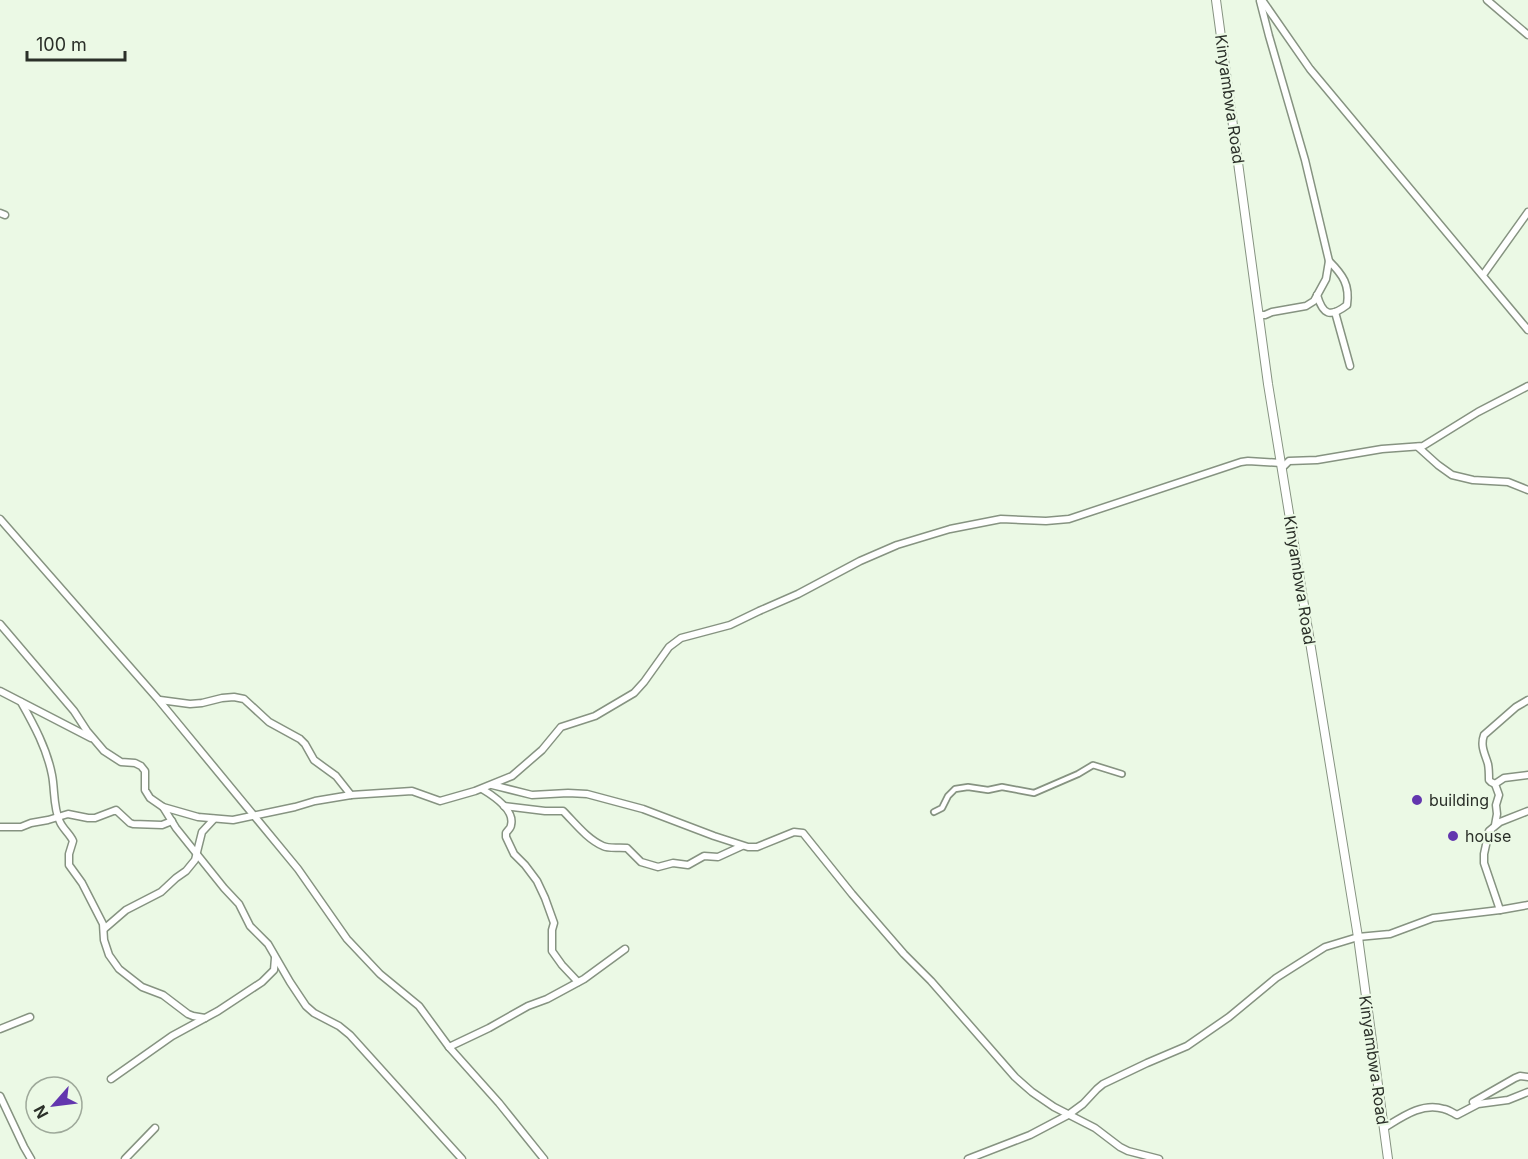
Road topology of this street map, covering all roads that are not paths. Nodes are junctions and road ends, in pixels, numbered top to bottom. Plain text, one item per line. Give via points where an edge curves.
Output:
1 (1216, 0) edge
2 (1261, 0) edge
3 (1487, 0) edge
4 (1528, 35) edge
5 (1528, 212) edge
6 (1329, 261) junction
7 (1483, 275) junction
8 (1317, 295) junction
9 (1335, 312) junction
10 (1259, 315) junction
11 (1528, 330) edge
12 (1350, 366) dead end
13 (1528, 386) edge
14 (1418, 447) junction
15 (1281, 465) junction
16 (1528, 490) edge
17 (0, 519) edge
18 (0, 624) edge
19 (0, 691) edge
20 (157, 698) junction
21 (1528, 700) edge
22 (21, 702) junction
23 (94, 740) junction
24 (1122, 774) dead end
25 (1528, 775) edge
26 (1495, 784) junction
27 (491, 785) junction
28 (482, 789) junction
29 (351, 795) junction
30 (504, 806) junction
31 (163, 807) junction
32 (1528, 811) edge
33 (934, 812) dead end
34 (254, 816) junction
35 (58, 818) junction
36 (214, 819) junction
37 (172, 821) junction
38 (1495, 826) junction
39 (0, 827) edge
40 (743, 845) junction
41 (197, 854) junction
42 (1528, 905) edge
43 (1500, 910) junction
44 (104, 929) junction
45 (1358, 937) junction
46 (625, 950) dead end
47 (276, 957) junction
48 (578, 982) junction
49 (30, 1017) dead end
50 (205, 1018) junction
51 (0, 1029) edge
52 (449, 1047) junction
53 (1528, 1077) edge
54 (111, 1079) dead end
55 (1528, 1092) edge
56 (0, 1096) edge
57 (1473, 1102) dead end
58 (1068, 1115) junction
59 (155, 1128) dead end
60 (1384, 1128) junction
61 (31, 1159) edge
62 (125, 1159) edge
63 (462, 1159) edge
64 (544, 1159) edge
65 (968, 1159) edge
66 (1159, 1159) edge
67 (1388, 1159) edge

1 - 10 street, Kinyambwa Road
2 - 6 street
2 - 7 street via 1310,69
3 - 4 street
5 - 7 street
6 - 8 street via 1326,279
6 - 9 street via 1340,272 1349,294 1347,305
7 - 11 street
8 - 9 street via 1320,308
8 - 10 street via 1306,306
9 - 12 street
10 - 15 street, Kinyambwa Road
13 - 14 street
14 - 15 street
14 - 16 street via 1452,475 1508,482
15 - 27 street via 1241,462 1069,519 1001,519 897,545 730,625 681,638 669,647 634,693 595,716 561,727 526,765
15 - 45 street, Kinyambwa Road
17 - 20 street
18 - 23 street
19 - 22 street
20 - 29 street via 162,702 190,704 222,698 244,699 269,722 300,739 314,760 336,776
20 - 34 street
21 - 26 street via 1482,740 1490,780
22 - 23 street
22 - 35 street via 49,764
23 - 31 street via 121,762 141,766 145,771 145,790
24 - 33 street via 1093,765 1034,793 1002,787 955,789 942,808
25 - 26 street via 1504,778
26 - 38 street via 1499,795
27 - 28 street
27 - 40 street via 532,795 587,794 643,809
28 - 29 street via 440,801 412,791
28 - 30 street
29 - 34 street
30 - 40 street via 563,811 605,848 627,848 641,862 654,867 688,865
30 - 48 street via 512,821 506,833 508,841 537,881 553,918 552,951
31 - 36 street
31 - 37 street
32 - 38 street
34 - 36 street
34 - 52 street via 298,869 347,939 380,974 419,1006
35 - 37 street via 71,814 95,818 116,810 133,824 162,825
35 - 39 street via 21,827
35 - 44 street via 73,841 69,865
36 - 41 street via 202,832
37 - 41 street
38 - 43 street via 1489,831 1484,863
40 - 58 street via 757,847 794,832 803,833 904,954 1015,1077
41 - 44 street via 193,864 165,888 126,909
41 - 47 street
42 - 43 street
43 - 45 street via 1433,918 1390,934
44 - 50 street via 109,955 134,982 163,995 188,1014
45 - 58 street via 1314,953 1187,1046 1103,1084
45 - 60 street, Kinyambwa Road
46 - 48 street
47 - 50 street via 270,975
47 - 63 street via 306,1006 355,1039
48 - 52 street
49 - 51 street
50 - 54 street
52 - 64 street
53 - 57 street via 1515,1078
55 - 60 street via 1508,1100 1478,1104 1457,1115 1443,1108 1422,1108
56 - 61 street
58 - 65 street via 1030,1135
58 - 66 street via 1128,1151
59 - 62 street
60 - 67 street, Kinyambwa Road

